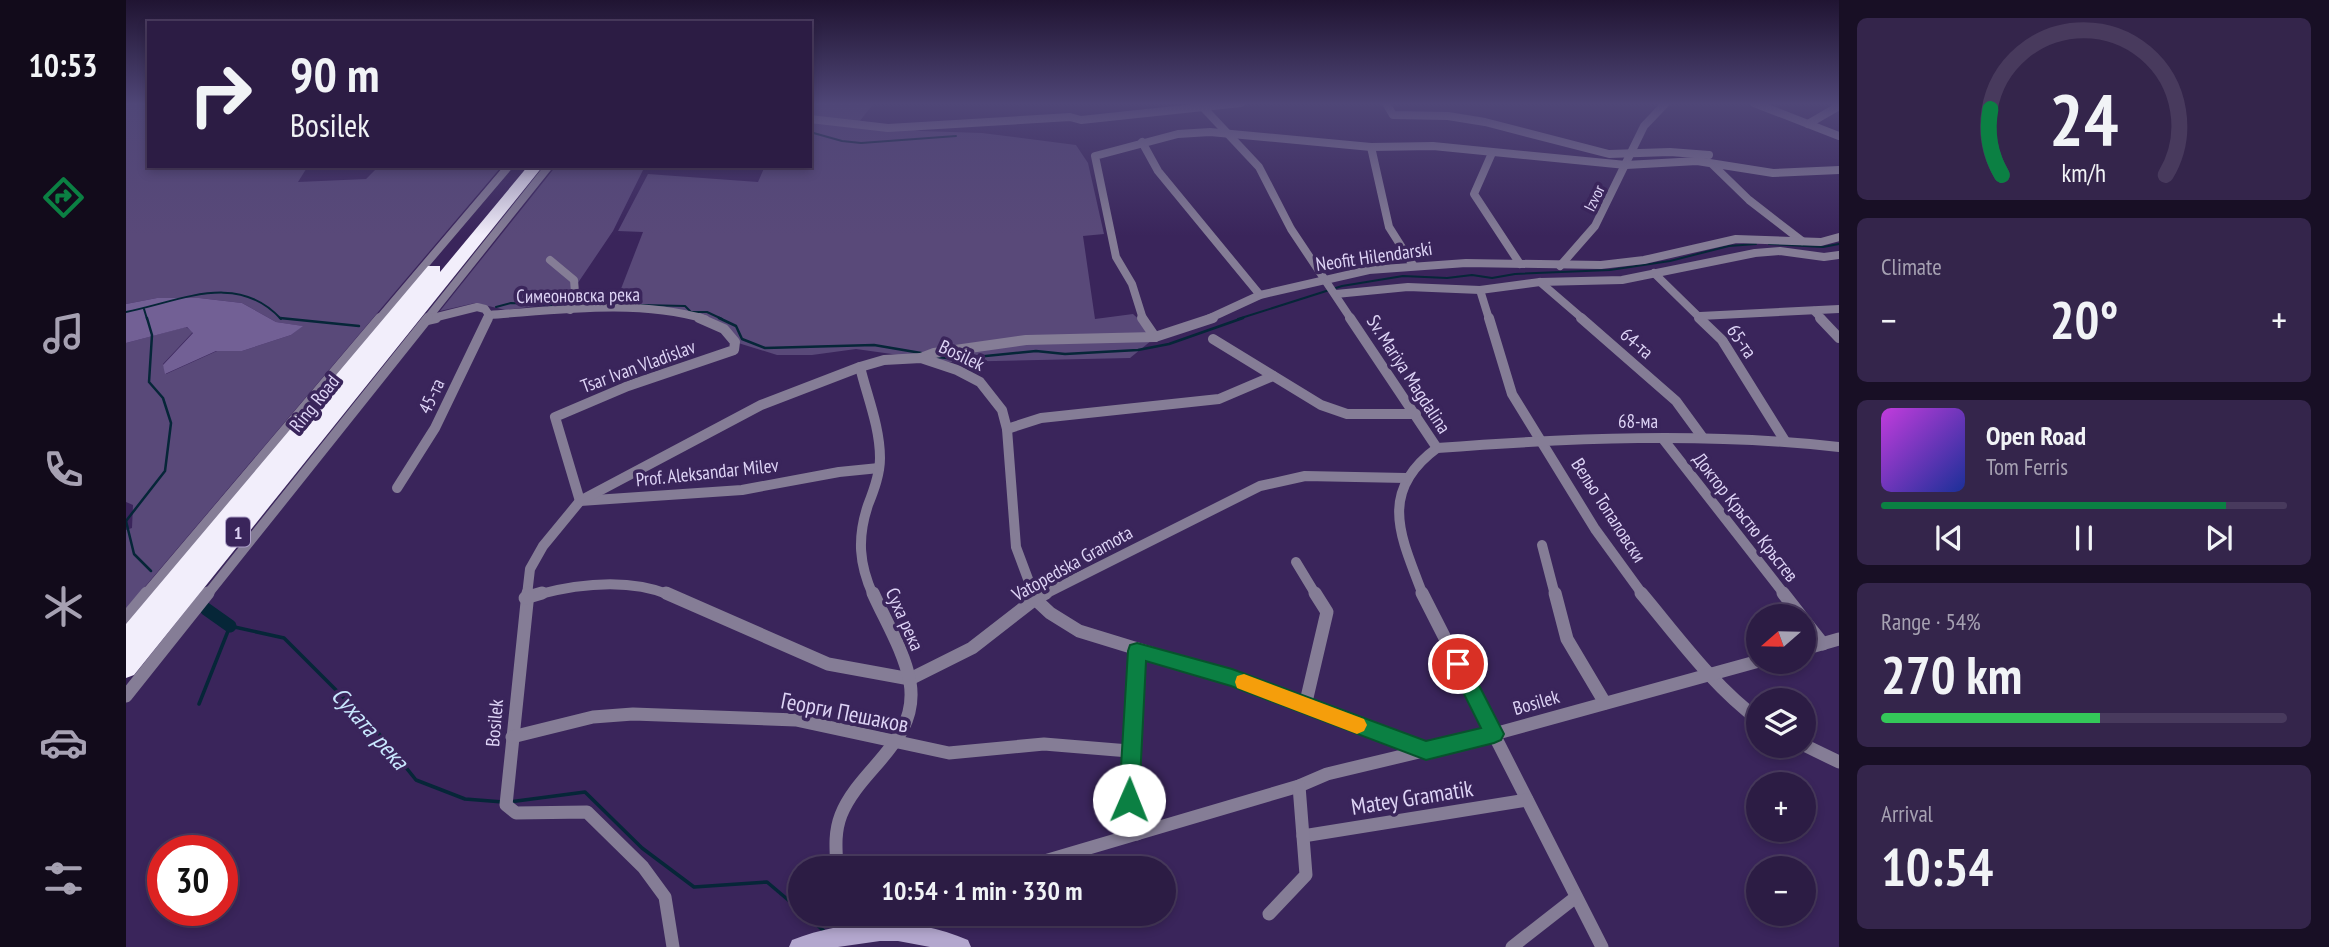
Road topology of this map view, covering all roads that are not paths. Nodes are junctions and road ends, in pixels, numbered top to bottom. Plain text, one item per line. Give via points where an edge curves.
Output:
1 (1121, 147) edge
2 (1145, 147) edge
3 (1239, 147) edge
4 (1371, 147) edge
5 (1443, 147) edge
6 (1588, 147) edge
7 (1634, 147) edge
8 (1492, 153) junction
9 (1630, 154) junction
10 (1708, 162) junction
11 (1626, 165) junction
12 (507, 168) edge
13 (519, 168) edge
14 (534, 168) edge
15 (548, 168) edge
16 (1839, 170) edge
17 (1773, 173) junction
18 (1839, 237) edge
19 (1804, 242) junction
20 (1839, 256) edge
21 (550, 260) dead end
22 (1520, 264) junction
23 (1413, 265) junction
24 (1560, 266) junction
25 (1654, 273) junction
26 (1325, 279) junction
27 (1540, 282) junction
28 (1480, 290) junction
29 (1336, 294) junction
30 (1260, 295) junction
31 (1839, 309) edge
32 (570, 310) junction
33 (1814, 311) junction
34 (489, 315) junction
35 (1700, 316) junction
36 (427, 320) junction
37 (1155, 337) junction
38 (1839, 338) edge
39 (1213, 339) dead end
40 (734, 350) joint
41 (922, 358) junction
42 (860, 367) junction
43 (1273, 376) junction
44 (340, 395) junction
45 (1416, 414) junction
46 (1007, 429) junction
47 (1703, 438) junction
48 (1663, 439) junction
49 (1541, 440) junction
50 (1785, 441) junction
51 (1839, 447) edge
52 (1437, 448) junction
53 (262, 459) junction
54 (878, 468) junction
55 (307, 469) junction
56 (1406, 478) junction
57 (397, 488) dead end
58 (227, 499) junction
59 (580, 501) junction
60 (1542, 545) dead end
61 (1296, 562) dead end
62 (198, 566) junction
63 (525, 598) junction
64 (1035, 599) junction
65 (1792, 604) edge
66 (126, 618) edge
67 (1816, 635) edge
68 (1839, 639) edge
69 (126, 640) edge
70 (1823, 644) junction
71 (1816, 646) edge
72 (1137, 651) junction
73 (1746, 664) edge
74 (126, 668) edge
75 (1710, 674) junction
76 (910, 679) junction
77 (126, 696) edge
78 (1605, 703) junction
79 (1305, 706) junction
80 (1746, 710) edge
81 (1494, 734) junction
82 (512, 737) junction
83 (897, 744) junction
84 (1129, 751) junction
85 (1426, 751) junction
86 (1816, 751) edge
87 (1839, 762) edge
88 (1299, 786) junction
89 (1527, 800) junction
90 (1137, 834) junction
91 (1303, 836) junction
92 (834, 856) edge
93 (1062, 856) edge
94 (1576, 898) junction
95 (1269, 914) dead end
96 (842, 926) edge
97 (867, 926) edge
98 (804, 945) edge
99 (673, 947) edge
100 (961, 947) edge
101 (1512, 947) edge
102 (1602, 947) edge

1 - 37 street via 1095,156 1116,257 1132,284 1143,321
2 - 30 street via 1158,171
3 - 26 street, Sv. Mariya Magdalina via 1259,167 1291,229
4 - 23 street via 1389,227
5 - 8 street
6 - 9 street
7 - 9 street, Izvor
8 - 11 street
8 - 22 street via 1474,194
9 - 11 street, Izvor
9 - 17 street via 1694,153
10 - 11 street
10 - 17 street
10 - 19 street
11 - 24 street, Izvor via 1595,226
12 - 53 street
13 - 44 highway, Ring Road / 1
14 - 44 highway, Ring Road / 1
15 - 36 street
16 - 17 street
18 - 19 street, Neofit Hilendarski
19 - 24 street, Neofit Hilendarski via 1736,239 1644,260
20 - 25 street, Neofit Hilendarski via 1755,253
21 - 32 street via 575,279
22 - 23 street, Neofit Hilendarski
22 - 24 street, Neofit Hilendarski
23 - 26 street, Neofit Hilendarski
25 - 27 street, Neofit Hilendarski via 1622,280
25 - 35 street, 65-та
26 - 29 street, Sv. Mariya Magdalina
26 - 30 street, Neofit Hilendarski
27 - 28 street, Neofit Hilendarski
27 - 47 street, 64-та via 1676,401
28 - 29 street, Neofit Hilendarski via 1408,287
28 - 49 street, Вельо Топаловски via 1512,394
29 - 45 street, Sv. Mariya Magdalina
30 - 37 street, Neofit Hilendarski via 1222,314
31 - 33 street
32 - 34 street, Симеоновска река
32 - 40 street, Симеоновска река via 636,309 700,319 724,329 735,342
33 - 35 street
33 - 38 street
34 - 36 street, Симеоновска река via 477,307
34 - 57 street, 45-та via 435,428
35 - 50 street, 65-та via 1722,340
36 - 55 street
37 - 41 street, Neofit Hilendarski via 1026,340
39 - 43 street
40 - 59 street, Tsar Ivan Vladislav via 555,417
41 - 42 street, Bosilek
41 - 46 street, Bosilek via 980,382 1002,410
42 - 54 street, Суха река via 880,455
42 - 59 street, Bosilek via 761,405
43 - 45 street via 1321,405 1347,414
43 - 46 street via 1219,400 1041,418
44 - 53 highway
44 - 55 highway
44 - 62 highway, Ring Road / 1
45 - 52 street, Sv. Mariya Magdalina
46 - 64 street, Bosilek via 1016,547
47 - 48 street, 68-ма
47 - 50 street, 68-ма
48 - 49 street, 68-ма
48 - 65 street, Доктор Кръстю Кръстев
49 - 52 street, 68-ма
49 - 75 street, Вельо Топаловски via 1640,592
50 - 51 street, 68-ма
52 - 56 street, Sv. Mariya Magdalina
53 - 58 street
54 - 59 street, Prof. Aleksandar Milev via 742,490
54 - 76 street, Суха река via 861,525 859,552 866,580
55 - 62 highway
55 - 77 street
56 - 64 street, Vatopedska Gramota via 1305,476 1260,486
56 - 81 street via 1400,494 1402,533 1423,595
58 - 62 highway
58 - 66 street
59 - 63 street, Bosilek via 543,546 530,569
60 - 78 street via 1567,639
61 - 79 street via 1327,612
62 - 69 highway, Ring Road / 1
62 - 74 highway, Ring Road / 1
63 - 76 street via 591,584 665,593 828,664
63 - 82 street, Bosilek
64 - 72 street via 1079,631
64 - 76 street, Vatopedska Gramota via 972,648
67 - 70 street, Доктор Кръстю Кръстев
68 - 70 street
70 - 71 street
72 - 79 street via 1232,678
72 - 84 street
73 - 75 street, Bosilek
75 - 78 street, Bosilek
75 - 80 street, Вельо Топаловски
76 - 83 street, Суха река via 907,727
78 - 81 street, Bosilek
79 - 85 street
81 - 85 street, Bosilek
81 - 89 street
82 - 83 street, Георги Пешаков via 593,717 633,714 796,720
82 - 99 street, Bosilek via 507,799 516,813 587,812 643,867 666,897
83 - 84 street, Георги Пешаков via 949,753 1044,744
83 - 92 street, Суха река via 859,784 841,815
84 - 90 street via 1129,800
85 - 88 street, Bosilek via 1327,774
86 - 87 street
88 - 90 street, Bosilek
88 - 91 street
89 - 91 street, Matey Gramatik
89 - 94 street
90 - 93 street, Bosilek
91 - 95 street via 1306,875
94 - 101 street
94 - 102 street
96 - 98 street
97 - 100 street

